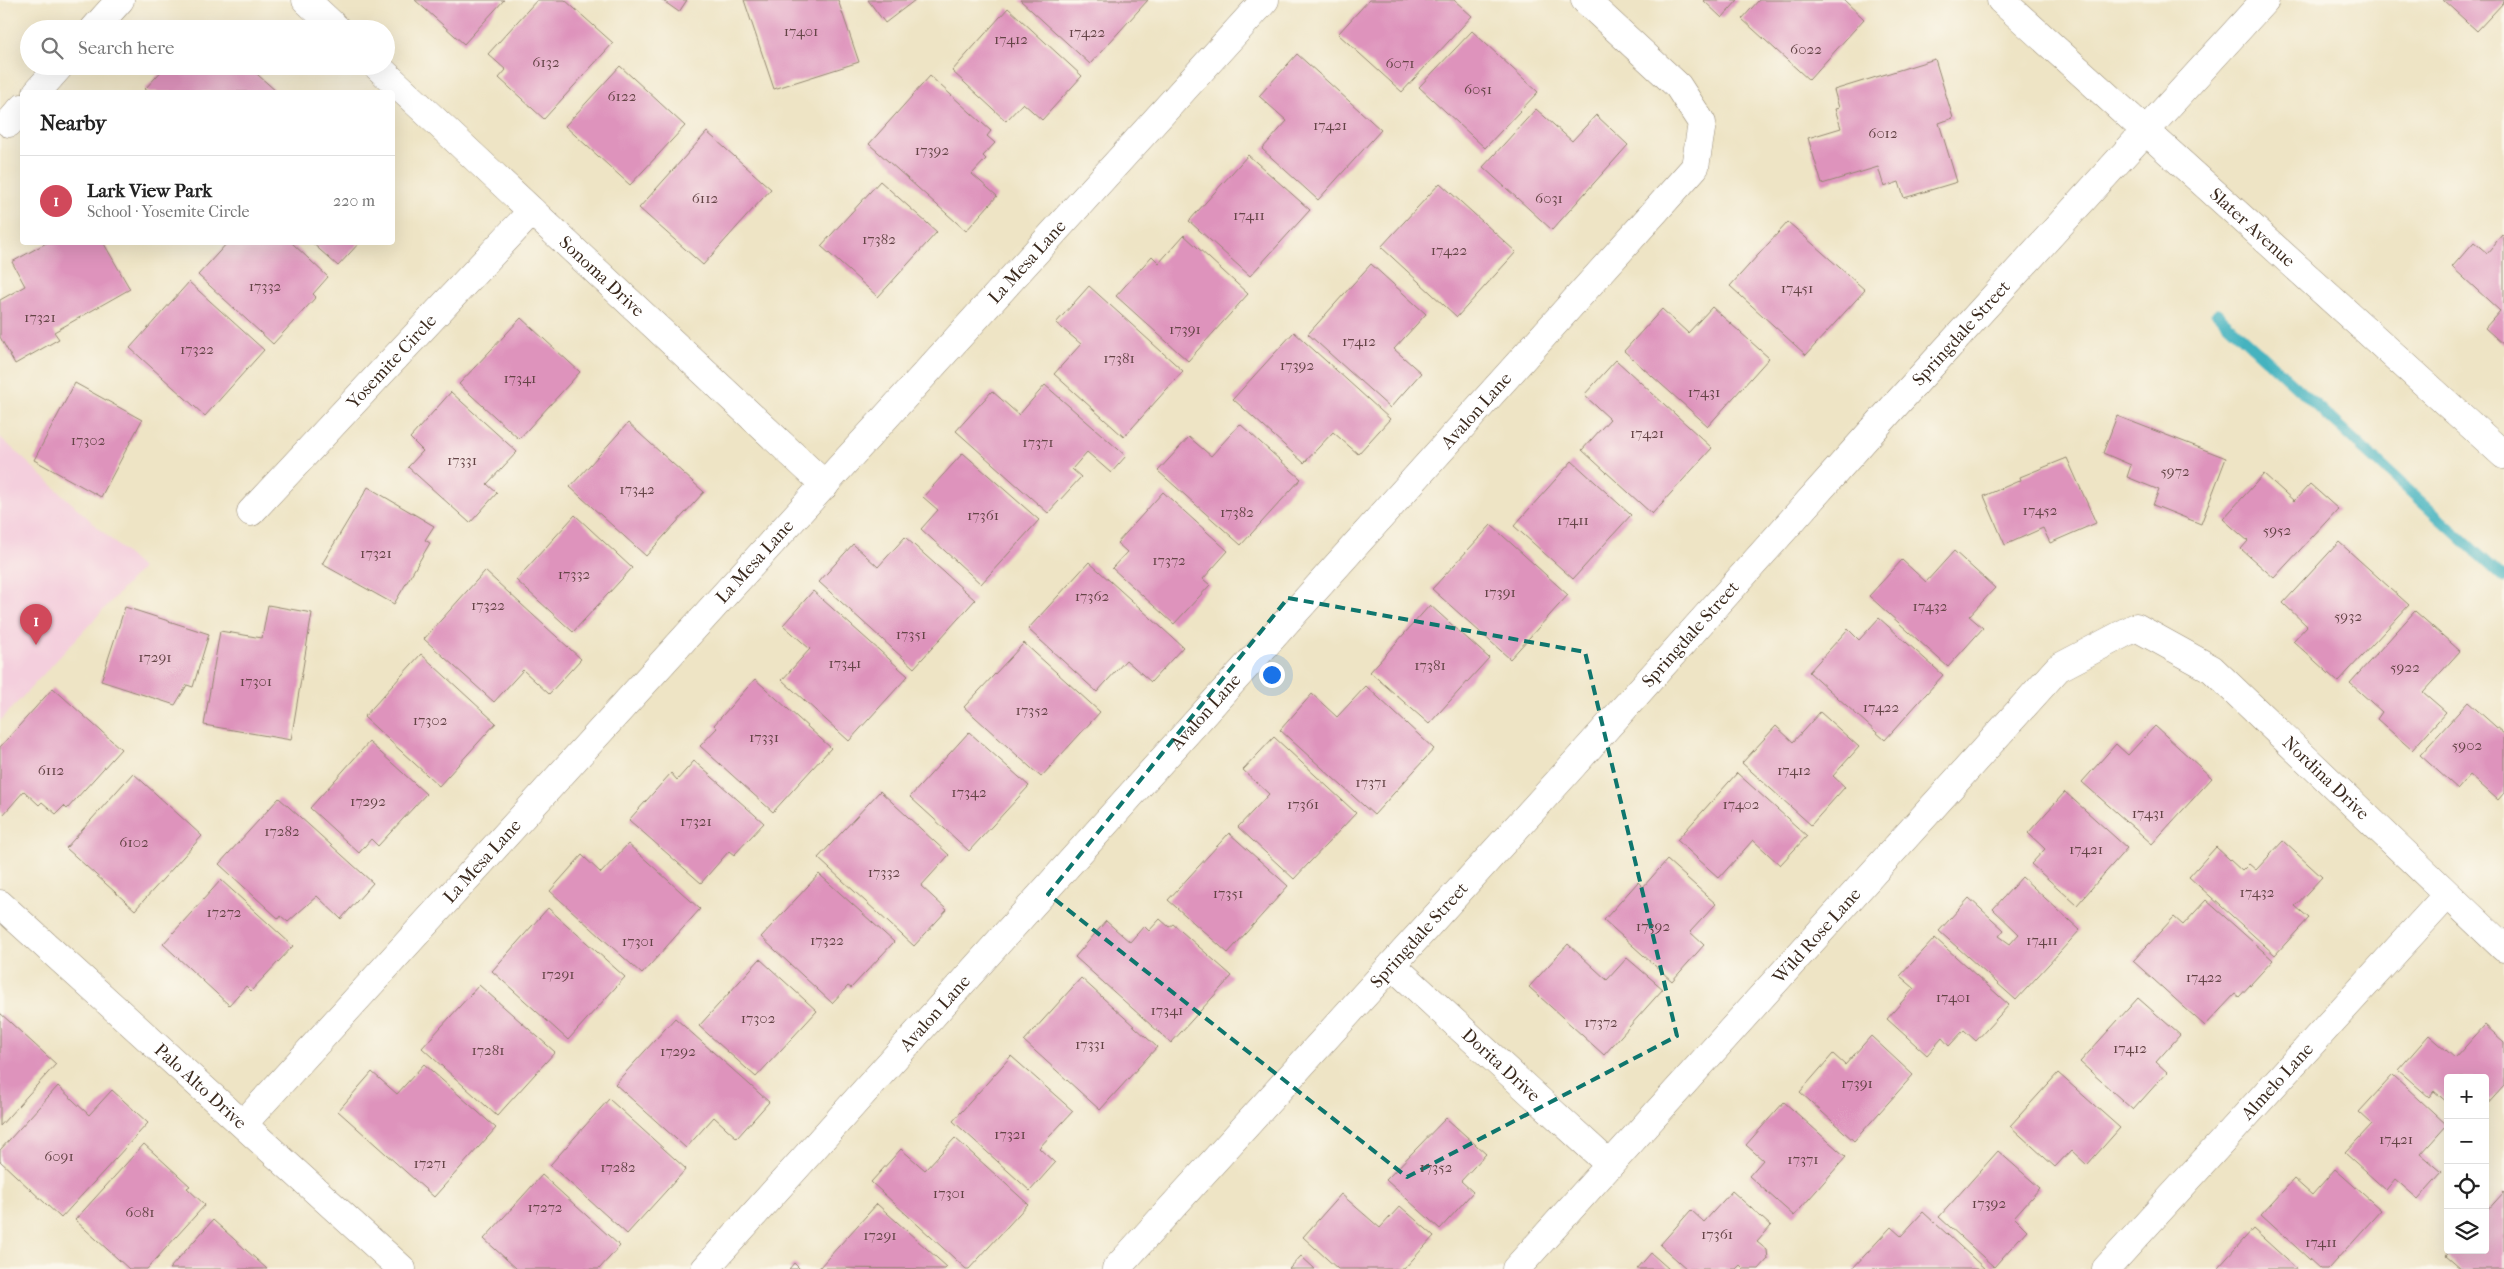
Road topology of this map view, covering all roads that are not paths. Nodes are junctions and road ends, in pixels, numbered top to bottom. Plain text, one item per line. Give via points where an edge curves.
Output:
1 (120, 0) edge
2 (306, 0) edge
3 (1265, 0) edge
4 (1586, 0) edge
5 (2001, 0) edge
6 (2265, 0) edge
7 (102, 20) edge
8 (327, 20) edge
9 (52, 75) edge
10 (387, 75) edge
11 (39, 90) edge
12 (2147, 132) junction
13 (532, 211) junction
14 (2504, 455) edge
15 (825, 485) junction
16 (251, 512) dead end
17 (2136, 627) joint
18 (2447, 895) junction
19 (0, 904) edge
20 (2504, 948) edge
21 (1392, 965) junction
22 (244, 1123) junction
23 (1610, 1165) junction
24 (402, 1269) edge
25 (705, 1269) edge
26 (1116, 1269) edge
27 (1516, 1269) edge
28 (2106, 1269) edge

1 - 7 street
2 - 8 street
3 - 15 street, La Mesa Lane
4 - 25 street, Avalon Lane via 1678,86 1702,122 1695,167
5 - 12 street, Slater Avenue
6 - 12 street, Springdale Street
9 - 11 street
10 - 13 street, Sonoma Drive
12 - 14 street, Slater Avenue
12 - 21 street, Springdale Street via 1890,411
13 - 15 street, Sonoma Drive
13 - 16 street, Yosemite Circle
15 - 22 street, La Mesa Lane
17 - 18 street, Nordina Drive via 2212,669
17 - 23 street, Wild Rose Lane via 2058,668
18 - 20 street, Nordina Drive
18 - 28 street, Almelo Lane
19 - 22 street, Palo Alto Drive
21 - 23 street, Dorita Drive
21 - 26 street, Springdale Street
22 - 24 street, Palo Alto Drive
23 - 27 street, Wild Rose Lane

